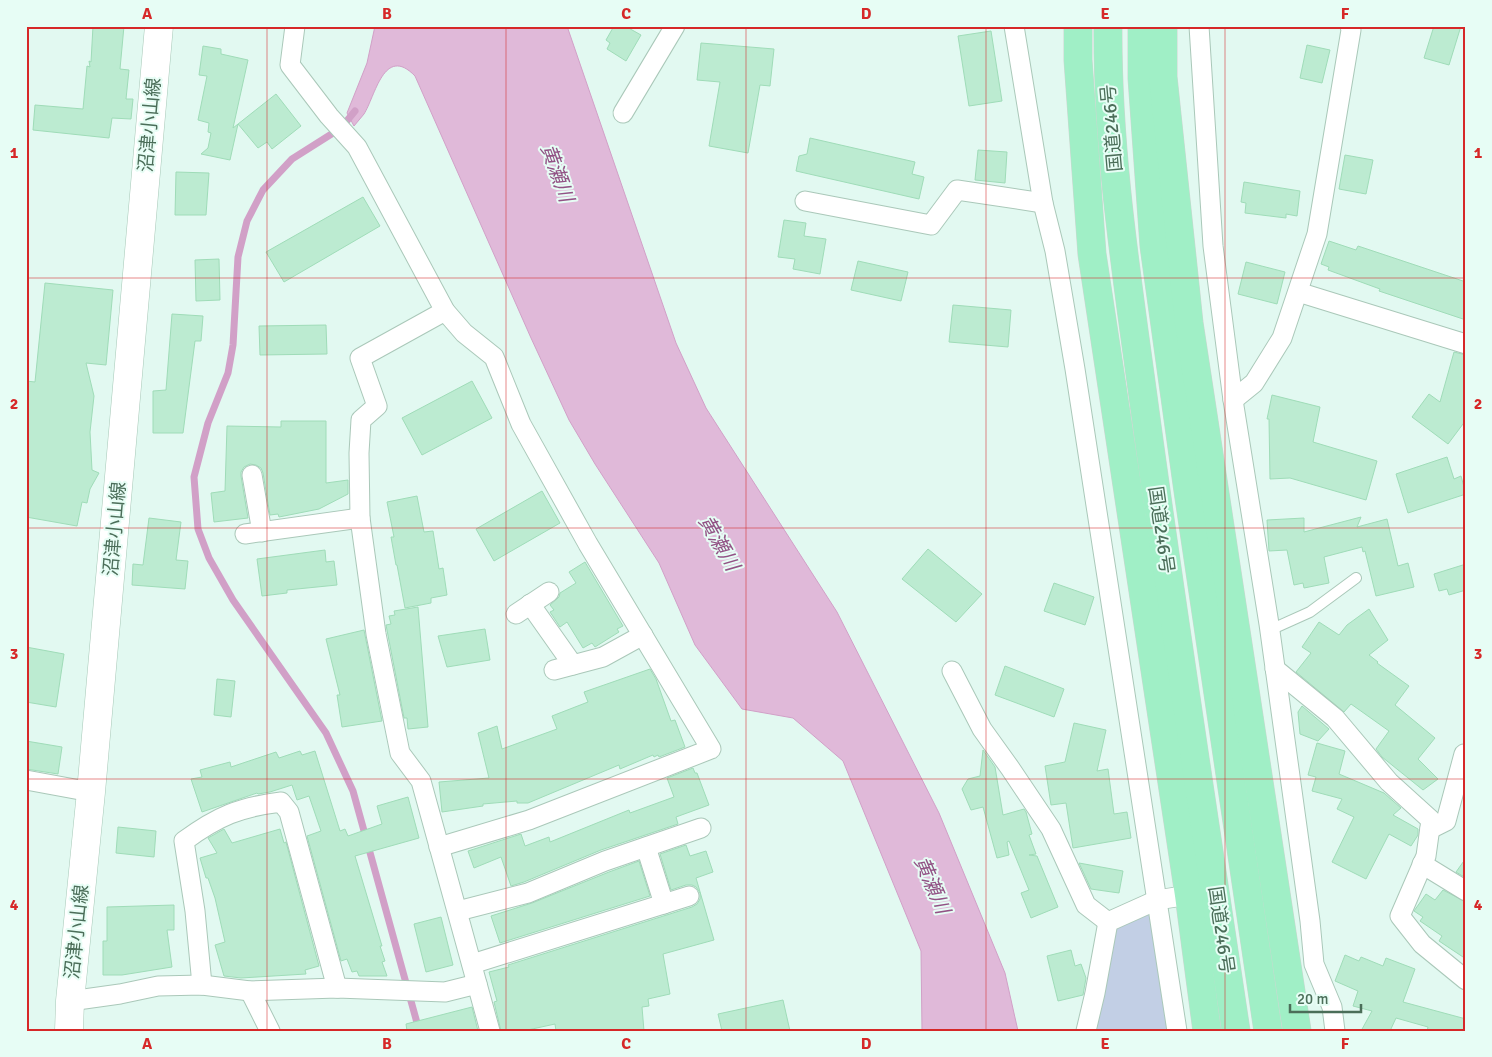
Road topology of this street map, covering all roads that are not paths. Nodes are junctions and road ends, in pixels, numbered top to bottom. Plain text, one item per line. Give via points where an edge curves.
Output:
1 (159, 26) edge
2 (295, 26) edge
3 (675, 26) edge
4 (1014, 26) edge
5 (1078, 26) edge
6 (1108, 26) edge
7 (1142, 26) edge
8 (1163, 26) edge
9 (1199, 26) edge
10 (1350, 26) edge
11 (623, 113) dead end
12 (805, 201) dead end
13 (1043, 203) junction
14 (1298, 292) junction
15 (445, 311) junction
16 (1466, 344) edge
17 (1233, 400) junction
18 (252, 475) dead end
19 (360, 518) junction
20 (1356, 578) dead end
21 (550, 592) dead end
22 (1270, 630) junction
23 (643, 635) junction
24 (573, 665) junction
25 (1275, 669) junction
26 (554, 670) dead end
27 (952, 671) dead end
28 (1466, 755) edge
29 (26, 780) edge
30 (92, 792) junction
31 (701, 828) dead end
32 (1430, 829) junction
33 (439, 847) junction
34 (646, 847) junction
35 (1422, 864) junction
36 (1466, 891) edge
37 (1189, 895) junction
38 (689, 896) dead end
39 (1157, 900) junction
40 (664, 904) junction
41 (458, 912) junction
42 (1108, 922) junction
43 (472, 964) junction
44 (1466, 980) edge
45 (477, 984) junction
46 (202, 985) junction
47 (338, 988) junction
48 (250, 991) junction
49 (70, 1001) junction
50 (69, 1031) edge
51 (270, 1031) edge
52 (490, 1031) edge
53 (1086, 1031) edge
54 (1177, 1031) edge
55 (1207, 1031) edge
56 (1236, 1031) edge
57 (1268, 1031) edge
58 (1297, 1031) edge
59 (1335, 1031) edge

1 - 30 main road, 沼津小山線
2 - 15 street via 290,65 357,147
3 - 11 street
4 - 13 street
5 - 37 highway via 1092,254
6 - 56 highway, 国道246号 via 1108,81 1123,246 1156,494
7 - 57 highway, 国道246号 via 1142,78 1154,246
8 - 58 highway via 1163,77 1189,324
9 - 17 street via 1213,246
10 - 14 street via 1317,234
12 - 13 street via 931,226 957,190
13 - 39 street via 1055,251 1075,368
14 - 16 street
14 - 17 street via 1282,338 1254,383
15 - 19 street via 360,358 377,406 361,420
15 - 23 street via 464,333 494,357 521,424
17 - 22 street
18 - 19 street via 254,533
19 - 33 street via 376,634 400,753 421,781
20 - 22 lane via 1310,612
21 - 24 street via 523,609
22 - 25 street
23 - 24 street via 603,657
23 - 33 street via 711,749 529,820
24 - 26 street
25 - 32 street via 1335,718 1389,782 1431,820
25 - 59 street via 1314,964 1332,1007
27 - 42 street via 982,729 1051,828 1086,905
28 - 32 street via 1446,821
29 - 30 street
30 - 49 main road, 沼津小山線
31 - 34 street
32 - 35 street
33 - 41 street
34 - 40 street
34 - 41 street via 528,893
35 - 36 street
35 - 44 street via 1400,916 1422,944
37 - 39 street
37 - 55 highway
38 - 40 street
39 - 42 street
39 - 54 street
40 - 43 street
41 - 43 street
42 - 53 street
43 - 45 street
45 - 47 street via 445,992
45 - 52 street
46 - 47 street via 196,911 184,841 208,823 230,813 281,802 289,812
46 - 48 street
46 - 49 street via 158,986
47 - 48 street
48 - 51 street
49 - 50 main road, 沼津小山線

